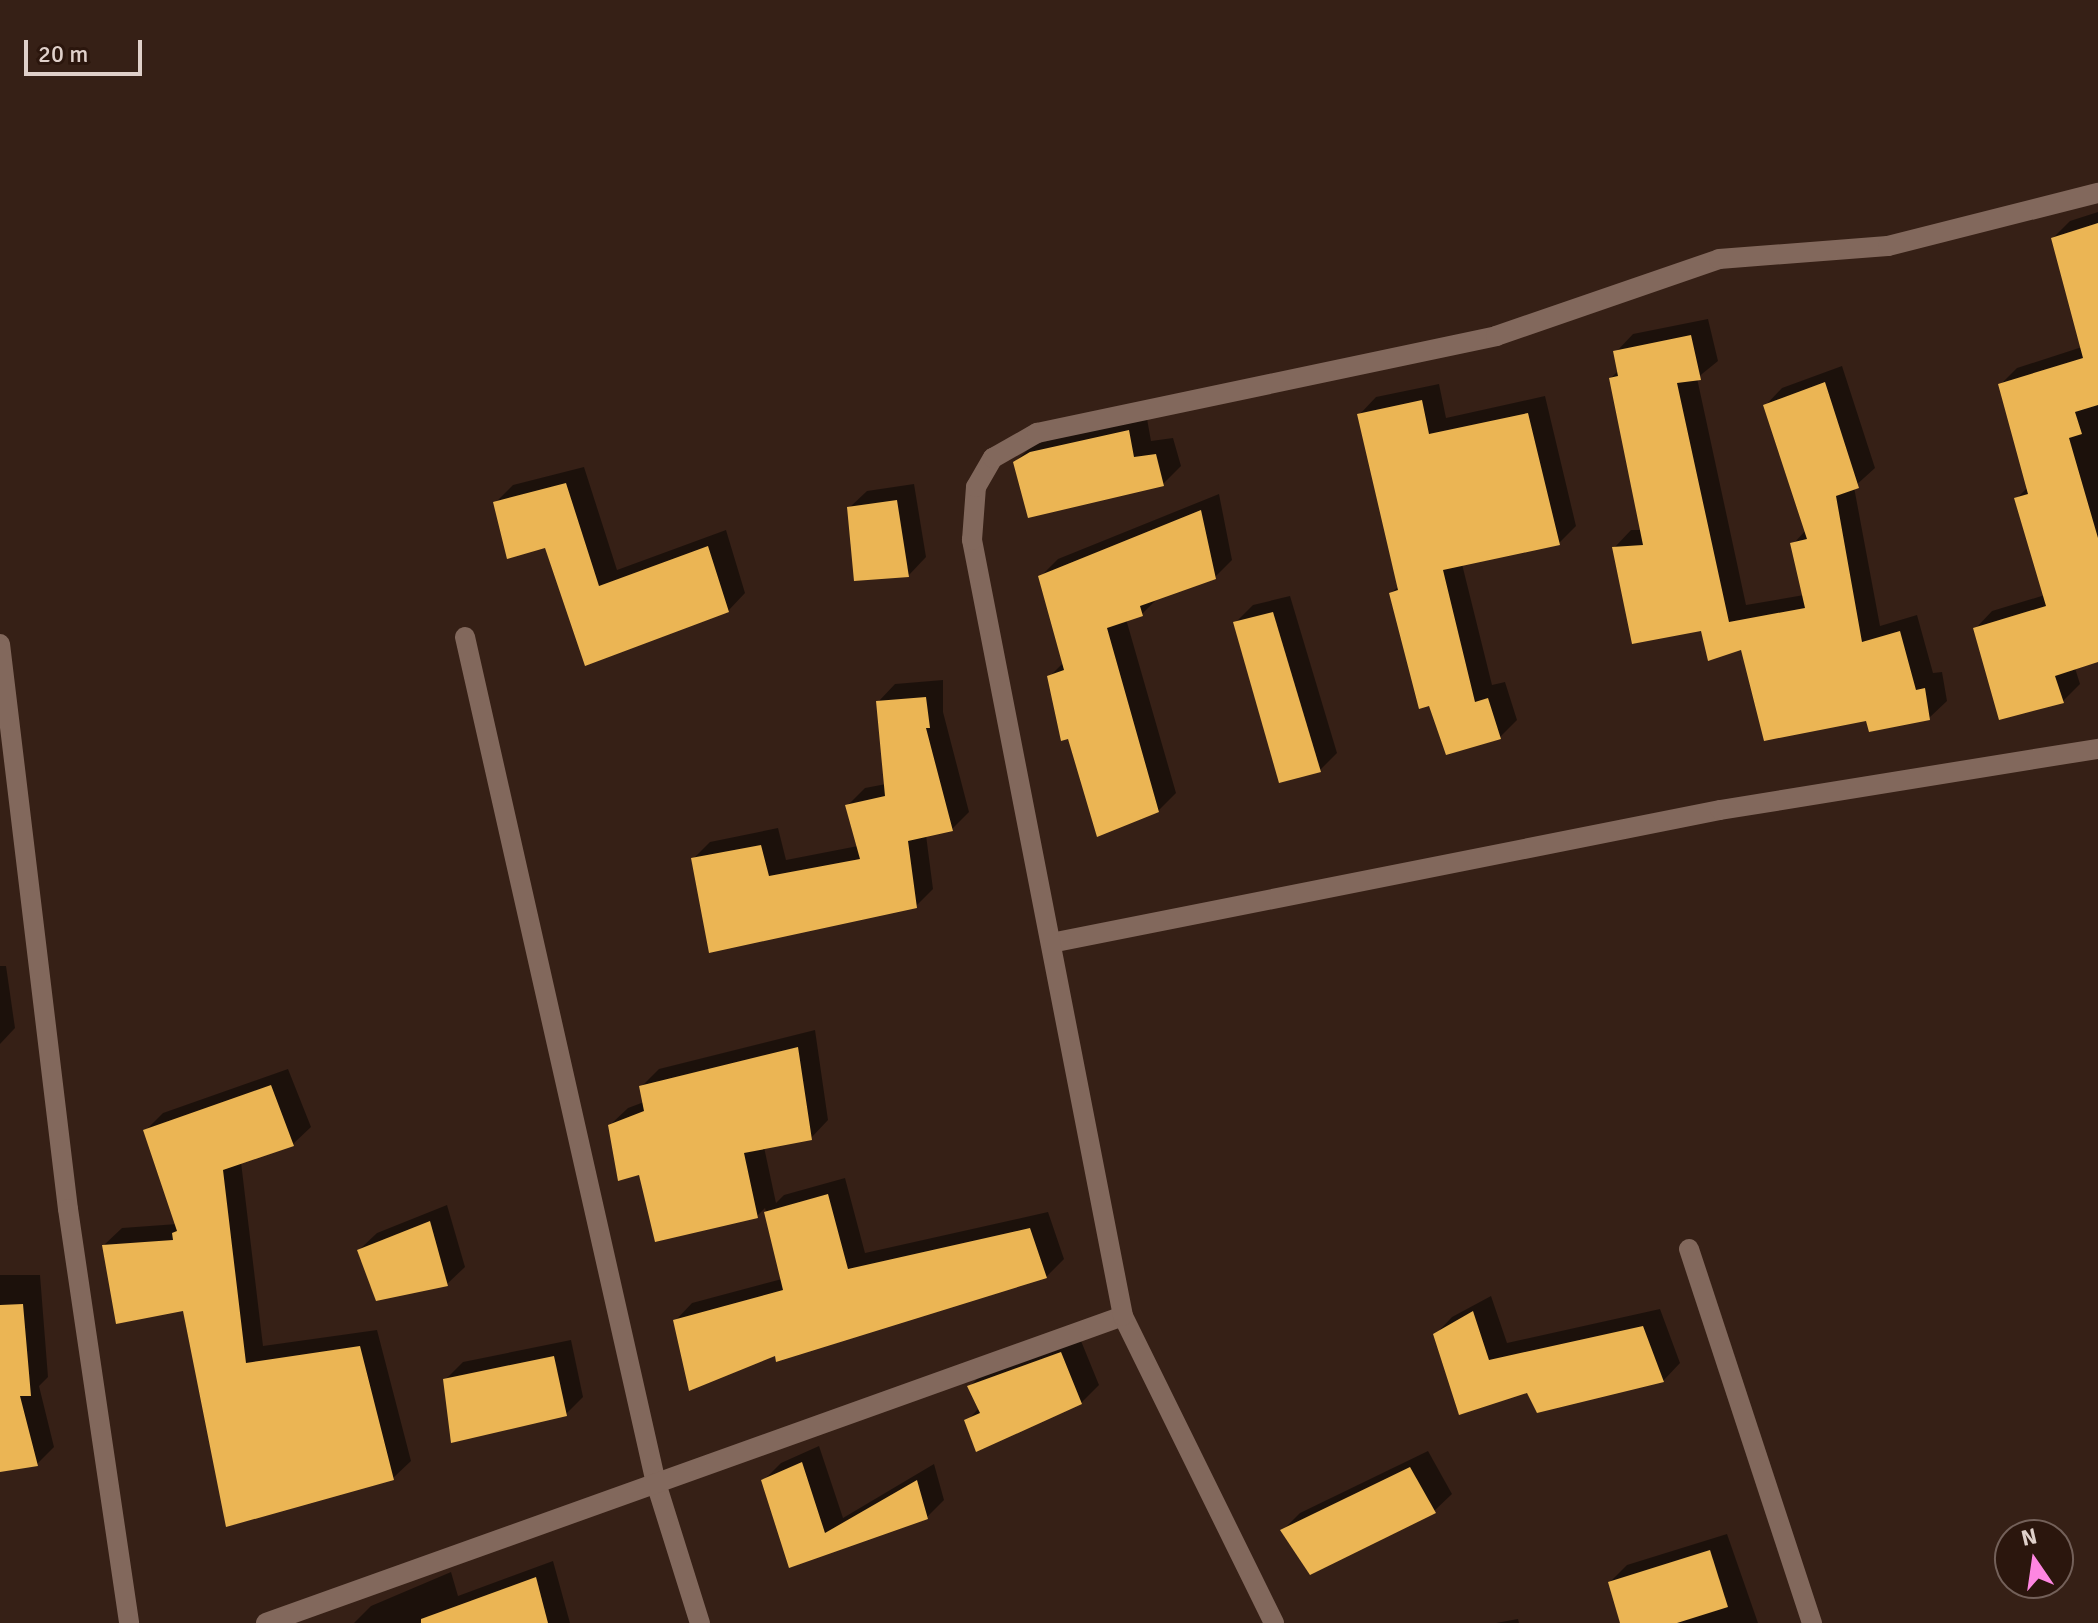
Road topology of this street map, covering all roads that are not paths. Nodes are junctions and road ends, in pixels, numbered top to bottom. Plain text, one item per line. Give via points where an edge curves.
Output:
1 (2098, 193) edge
2 (465, 637) dead end
3 (0, 644) edge
4 (2098, 749) edge
5 (1051, 943) junction
6 (1689, 1249) dead end
7 (1123, 1316) junction
8 (656, 1483) junction
9 (129, 1623) edge
10 (266, 1623) edge
11 (700, 1623) edge
12 (1274, 1623) edge
13 (1812, 1623) edge

1 - 5 street via 1888,246 1719,259 1496,336 1037,433 993,458 976,487 972,540
2 - 8 street
3 - 9 street via 68,1209
4 - 5 street via 1720,810
5 - 7 street
6 - 13 street
7 - 8 street
7 - 12 street
8 - 10 street
8 - 11 street

